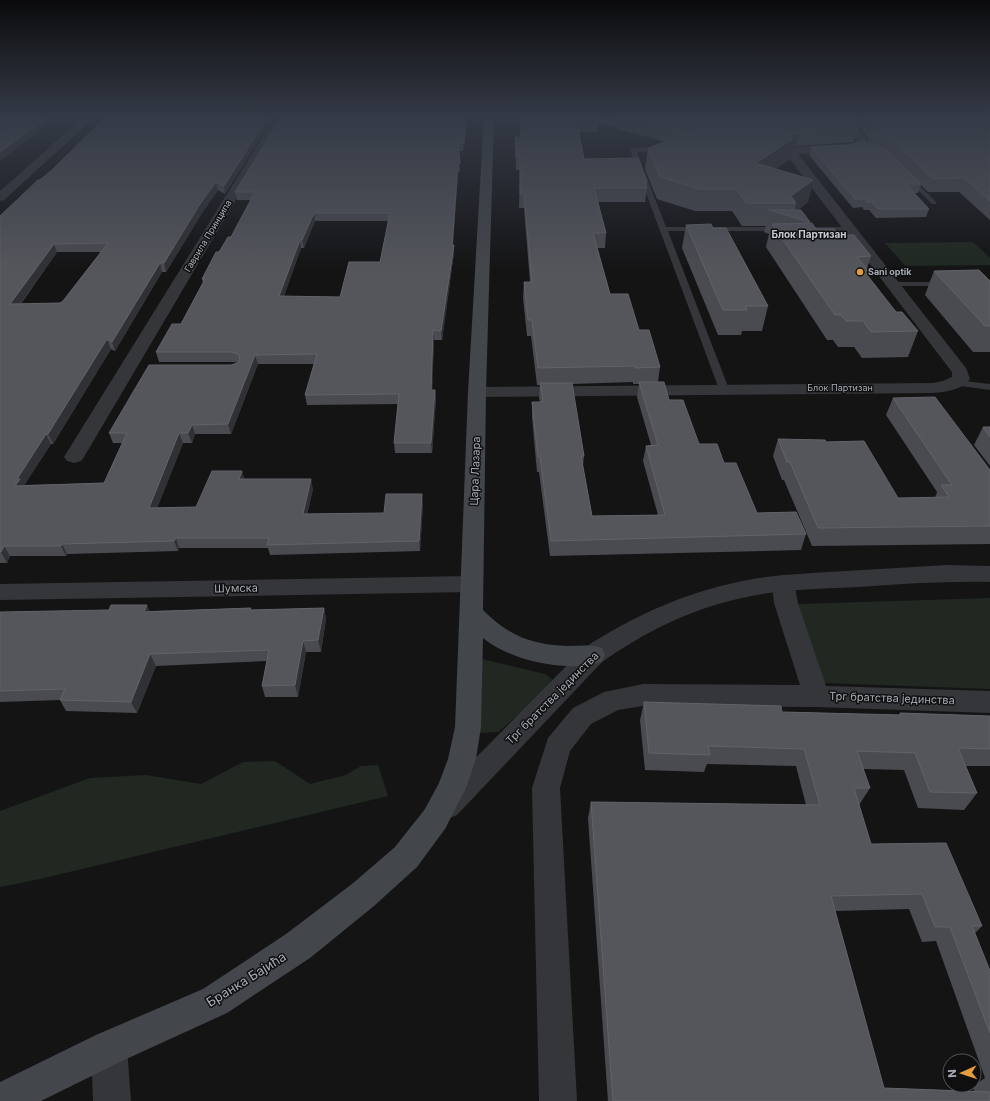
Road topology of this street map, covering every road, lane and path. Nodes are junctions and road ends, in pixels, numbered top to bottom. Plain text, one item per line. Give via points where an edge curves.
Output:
1 (33, 167) edge
2 (251, 167) edge
3 (487, 167) edge
4 (639, 167) edge
5 (802, 167) edge
6 (901, 171) edge
7 (0, 196) edge
8 (934, 203) dead end
9 (849, 229) junction
10 (663, 230) junction
11 (891, 284) junction
12 (952, 284) edge
13 (956, 383) junction
14 (990, 386) edge
15 (922, 388) junction
16 (724, 389) junction
17 (477, 392) junction
18 (935, 407) edge
19 (74, 457) dead end
20 (990, 574) edge
21 (784, 582) junction
22 (471, 584) junction
23 (0, 592) edge
24 (471, 613) junction
25 (593, 655) junction
26 (816, 696) junction
27 (990, 702) edge
28 (435, 819) junction
29 (108, 1048) junction
30 (2, 1101) edge
31 (112, 1101) edge
32 (558, 1101) edge

1 - 7 street
2 - 19 street, Гаврила Принципа via 135,368
3 - 17 main road, Цара Лазара
4 - 10 lane
5 - 9 street
6 - 8 lane
9 - 10 lane
9 - 11 street
10 - 16 lane
11 - 12 lane
11 - 13 street via 960,372 961,379
13 - 14 lane, Блок Партизан
13 - 15 street, Блок Партизан
15 - 16 street, Блок Партизан
15 - 18 street
16 - 17 street, Блок Партизан
17 - 22 main road, Цара Лазара
20 - 21 street, Трг братства јединства via 947,573
21 - 25 street, Трг братства јединства via 742,589 699,601 652,619
21 - 26 street, Трг братства јединства via 786,603
22 - 23 street, Шумска
22 - 24 main road, Цара Лазара
24 - 25 main road via 494,634 515,647 566,656
24 - 28 main road, Цара Лазара via 468,727 462,759 452,788
25 - 28 street, Трг братства јединства
26 - 27 street, Трг братства јединства
26 - 32 street via 643,695 613,700 582,716 558,746 546,788
28 - 29 main road, Бранка Бајића via 406,857 363,896 298,946 214,1001
29 - 30 main road, Бранка Бајића
29 - 31 street

